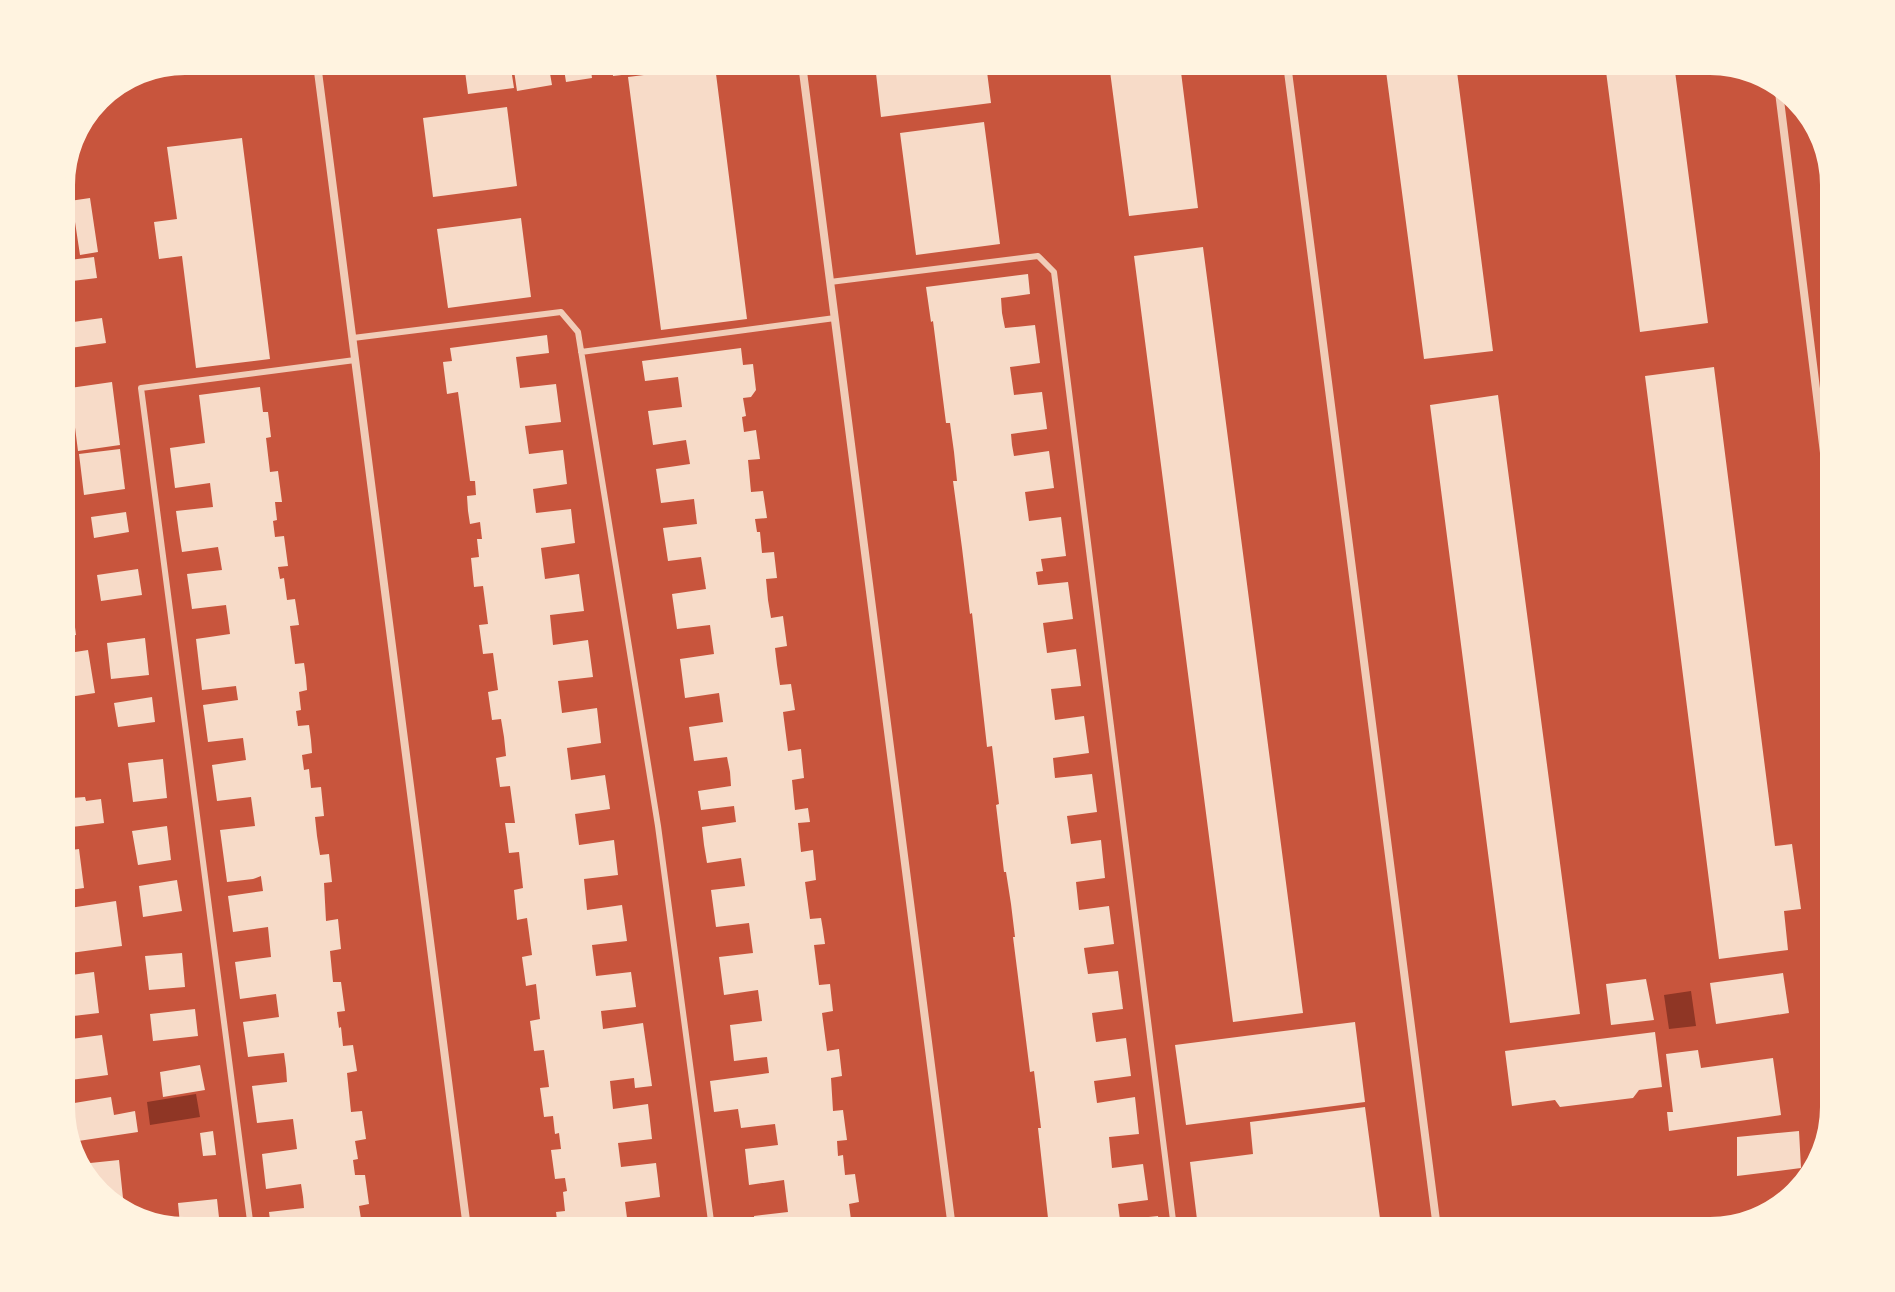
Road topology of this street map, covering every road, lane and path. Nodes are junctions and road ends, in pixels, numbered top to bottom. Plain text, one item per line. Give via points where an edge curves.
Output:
1 (318, 70) edge
2 (803, 70) edge
3 (1288, 70) edge
4 (1779, 93) edge
5 (830, 282) junction
6 (835, 318) junction
7 (353, 338) junction
8 (581, 352) junction
9 (355, 360) junction
10 (1825, 461) edge
11 (250, 1222) edge
12 (466, 1222) edge
13 (711, 1222) edge
14 (951, 1222) edge
15 (1173, 1222) edge
16 (1436, 1222) edge

1 - 7 street
2 - 5 street
3 - 16 street
4 - 10 street
5 - 6 street
5 - 15 lane via 1038,256 1054,272
6 - 8 lane
6 - 14 street
7 - 8 lane via 561,312 578,332
7 - 9 street
8 - 13 lane via 658,826
9 - 11 lane via 141,388
9 - 12 street

